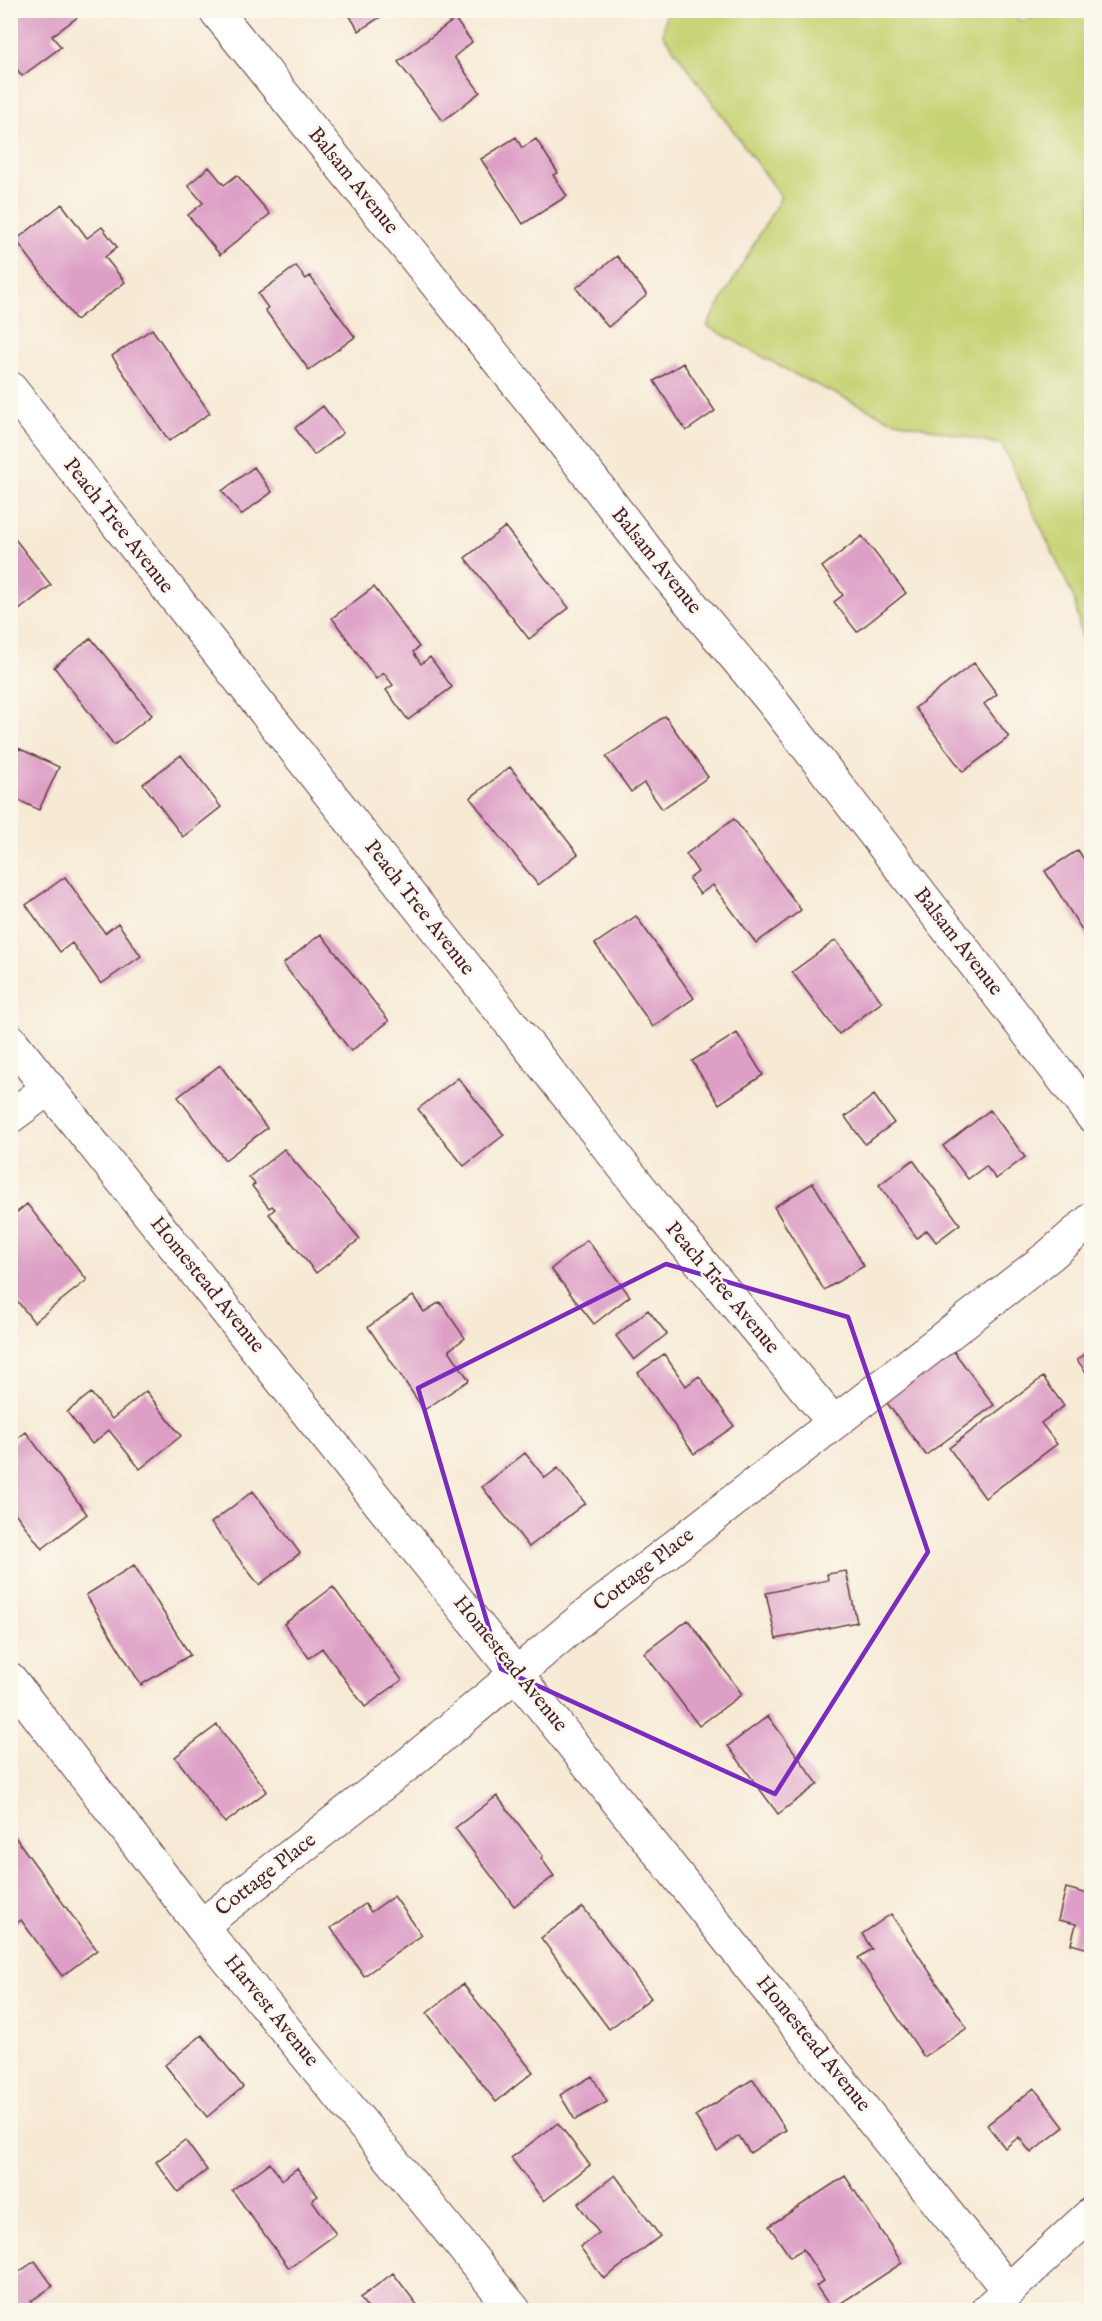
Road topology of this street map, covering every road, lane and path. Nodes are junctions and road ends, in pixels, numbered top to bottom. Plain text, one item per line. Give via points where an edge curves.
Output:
1 (215, 10) edge
2 (10, 388) edge
3 (10, 1040) edge
4 (49, 1088) junction
5 (1092, 1116) edge
6 (10, 1117) edge
7 (1092, 1219) edge
8 (834, 1424) junction
9 (518, 1673) junction
10 (10, 1679) edge
11 (201, 1926) junction
12 (1092, 2213) edge
13 (998, 2300) edge
14 (514, 2310) edge

1 - 5 street, Balsam Avenue via 772,702
2 - 8 street, Peach Tree Avenue via 645,1194
3 - 4 street, Homestead Avenue
4 - 6 street
4 - 9 street, Homestead Avenue
7 - 8 street, Cottage Place
8 - 9 street, Cottage Place via 584,1617
9 - 11 street, Cottage Place
9 - 13 street, Homestead Avenue
10 - 11 street, Harvest Avenue
11 - 14 street, Harvest Avenue
12 - 13 street

